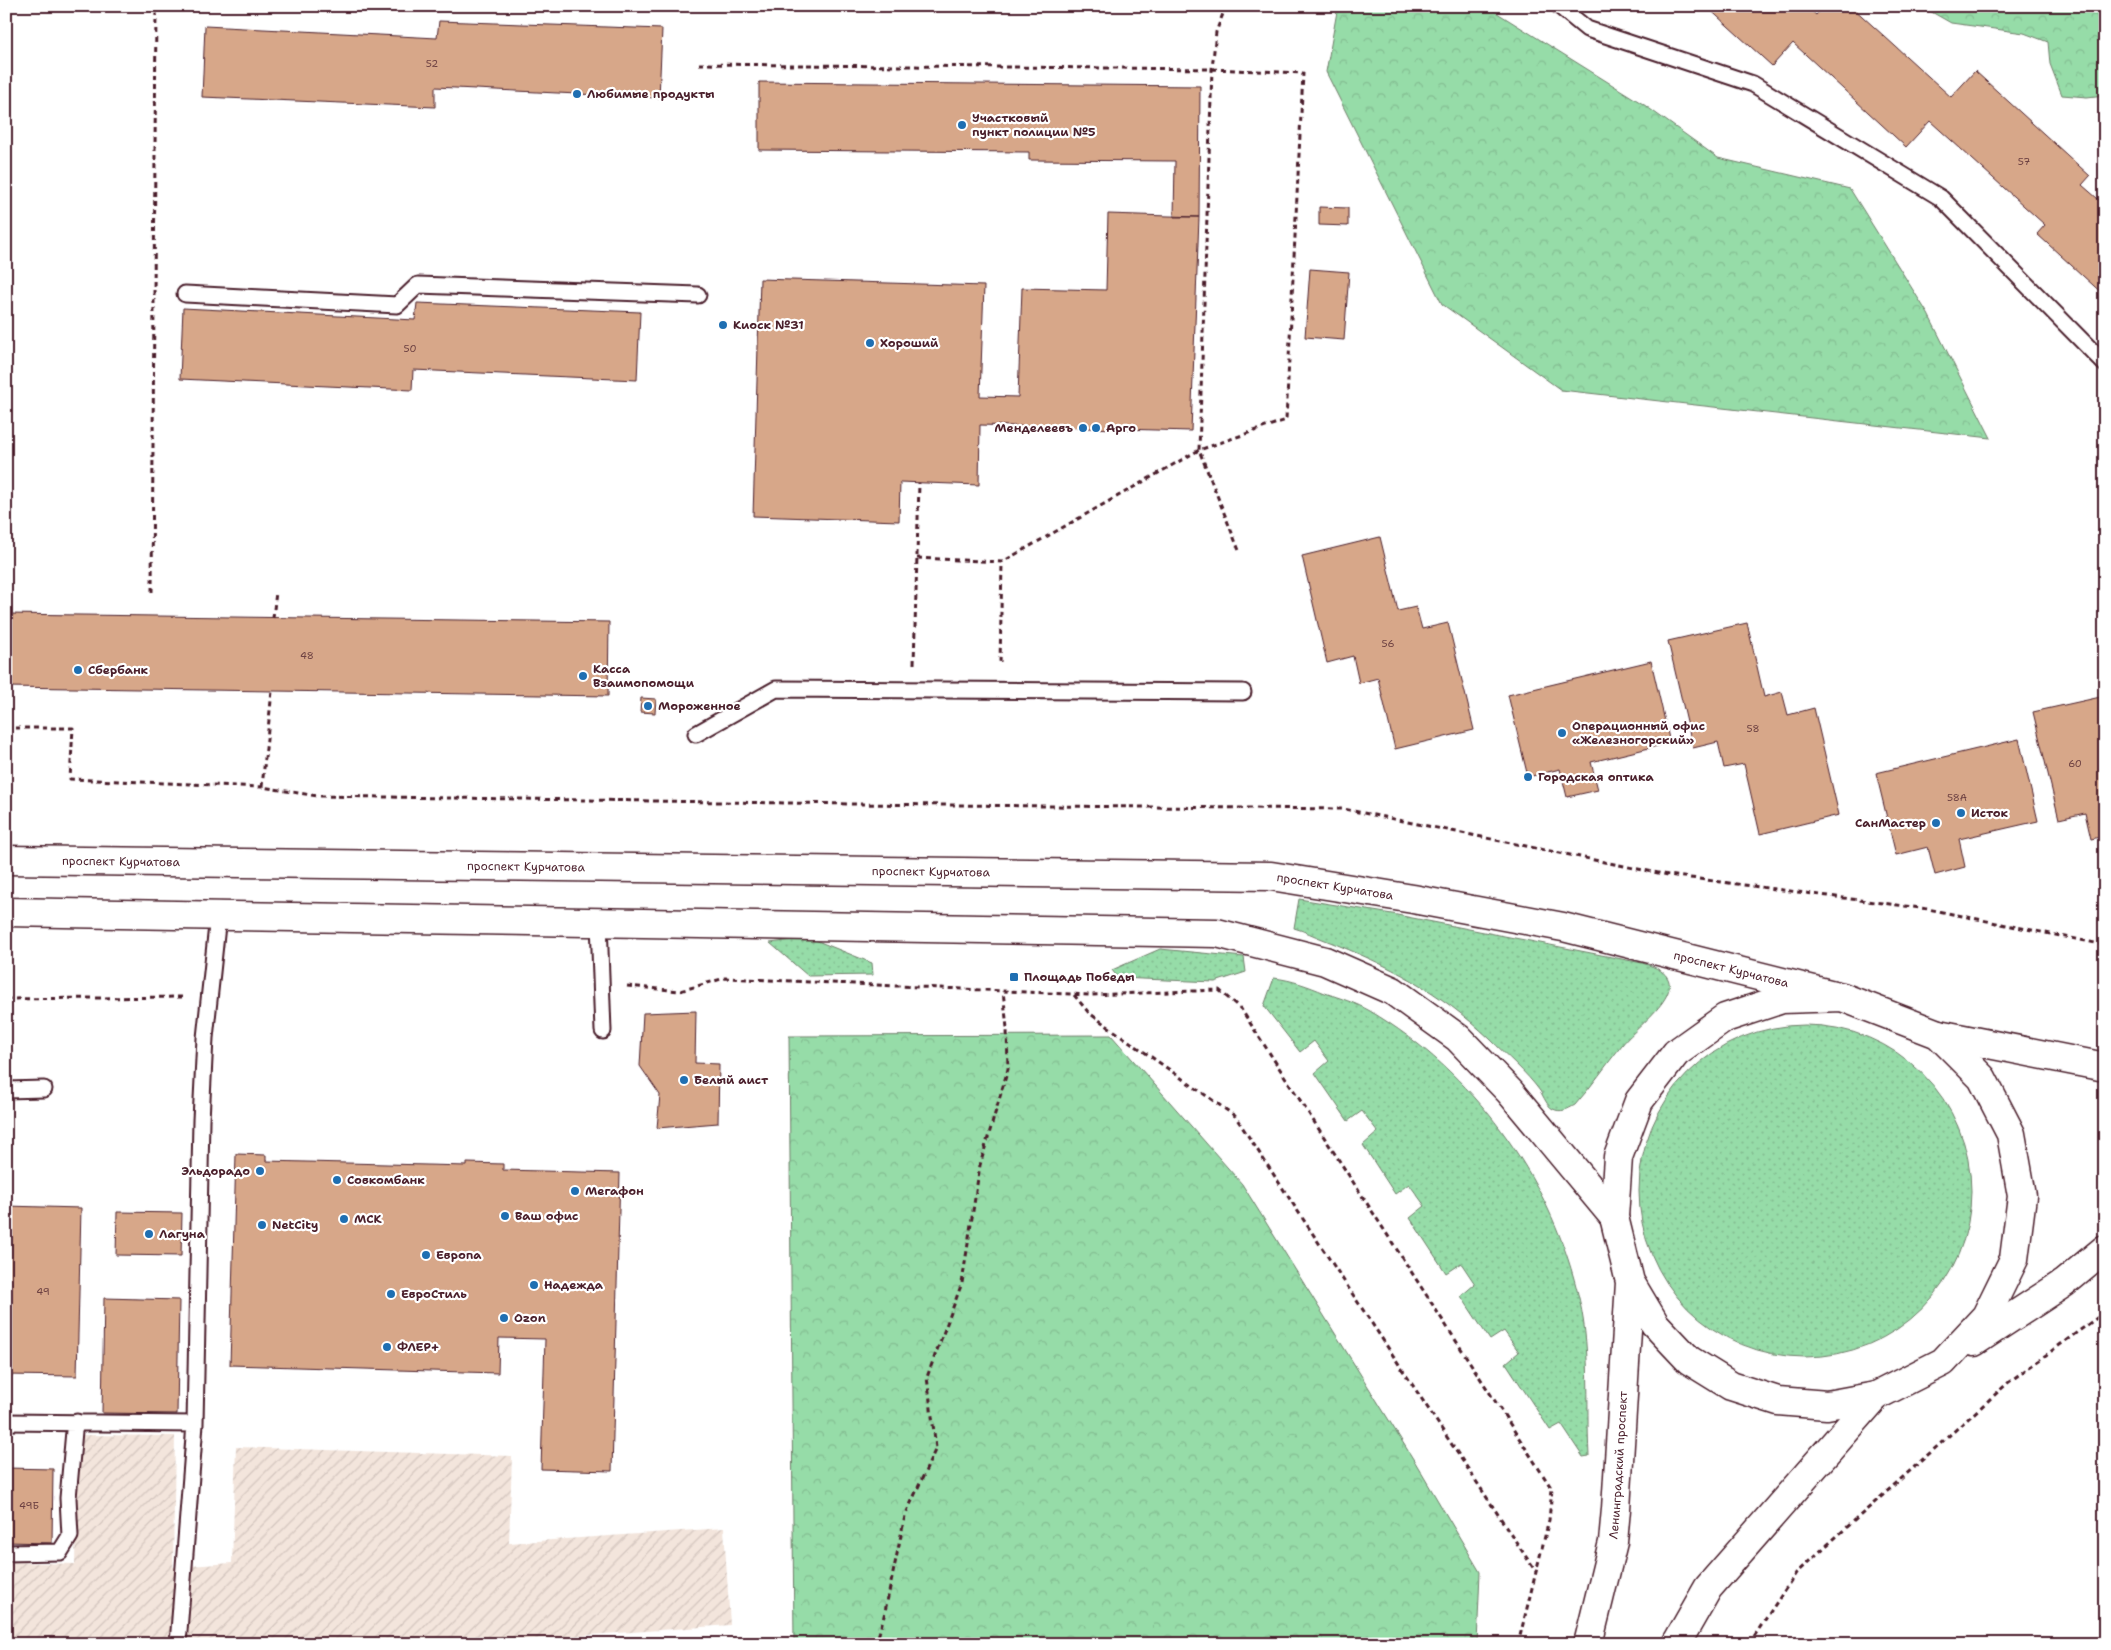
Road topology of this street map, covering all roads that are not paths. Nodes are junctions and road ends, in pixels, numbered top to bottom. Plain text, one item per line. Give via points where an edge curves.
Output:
1 (1559, 6) edge
2 (185, 294) dead end
3 (698, 295) dead end
4 (2105, 364) edge
5 (1243, 692) dead end
6 (696, 734) dead end
7 (6, 860) edge
8 (6, 912) edge
9 (218, 916) junction
10 (599, 922) junction
11 (1842, 997) junction
12 (603, 1031) dead end
13 (1938, 1034) junction
14 (2105, 1067) edge
15 (44, 1089) dead end
16 (6, 1090) edge
17 (1614, 1217) junction
18 (2105, 1249) edge
19 (1630, 1282) junction
20 (1943, 1362) junction
21 (1876, 1396) junction
22 (6, 1422) edge
23 (76, 1422) junction
24 (195, 1424) junction
25 (6, 1553) edge
26 (178, 1644) edge
27 (1588, 1644) edge
28 (1676, 1644) edge

1 - 4 lane via 1587,28 1753,84 1941,198
2 - 3 lane via 397,305 418,285
5 - 6 lane via 776,689
7 - 11 main road, проспект Курчатова via 1271,876 1563,927
8 - 9 main road
9 - 10 main road
9 - 24 lane via 208,997 202,1120
10 - 12 lane
10 - 17 main road via 1217,933 1325,961 1394,991 1458,1038 1510,1092
11 - 13 main road, проспект Курчатова
11 - 17 main road via 1782,999 1725,1018 1676,1053 1639,1101 1618,1157
13 - 14 main road
13 - 20 main road via 1982,1078 2012,1134 2022,1196 2014,1259 1986,1316
15 - 16 lane
17 - 19 main road
18 - 20 main road via 2064,1283
19 - 21 main road via 1655,1324 1689,1360 1731,1386 1778,1401 1828,1405
19 - 27 main road, Ленинградский проспект via 1614,1542
20 - 21 main road
21 - 28 main road via 1708,1588
22 - 23 lane
23 - 24 lane
23 - 25 lane via 68,1498 70,1536 60,1552
24 - 26 lane

